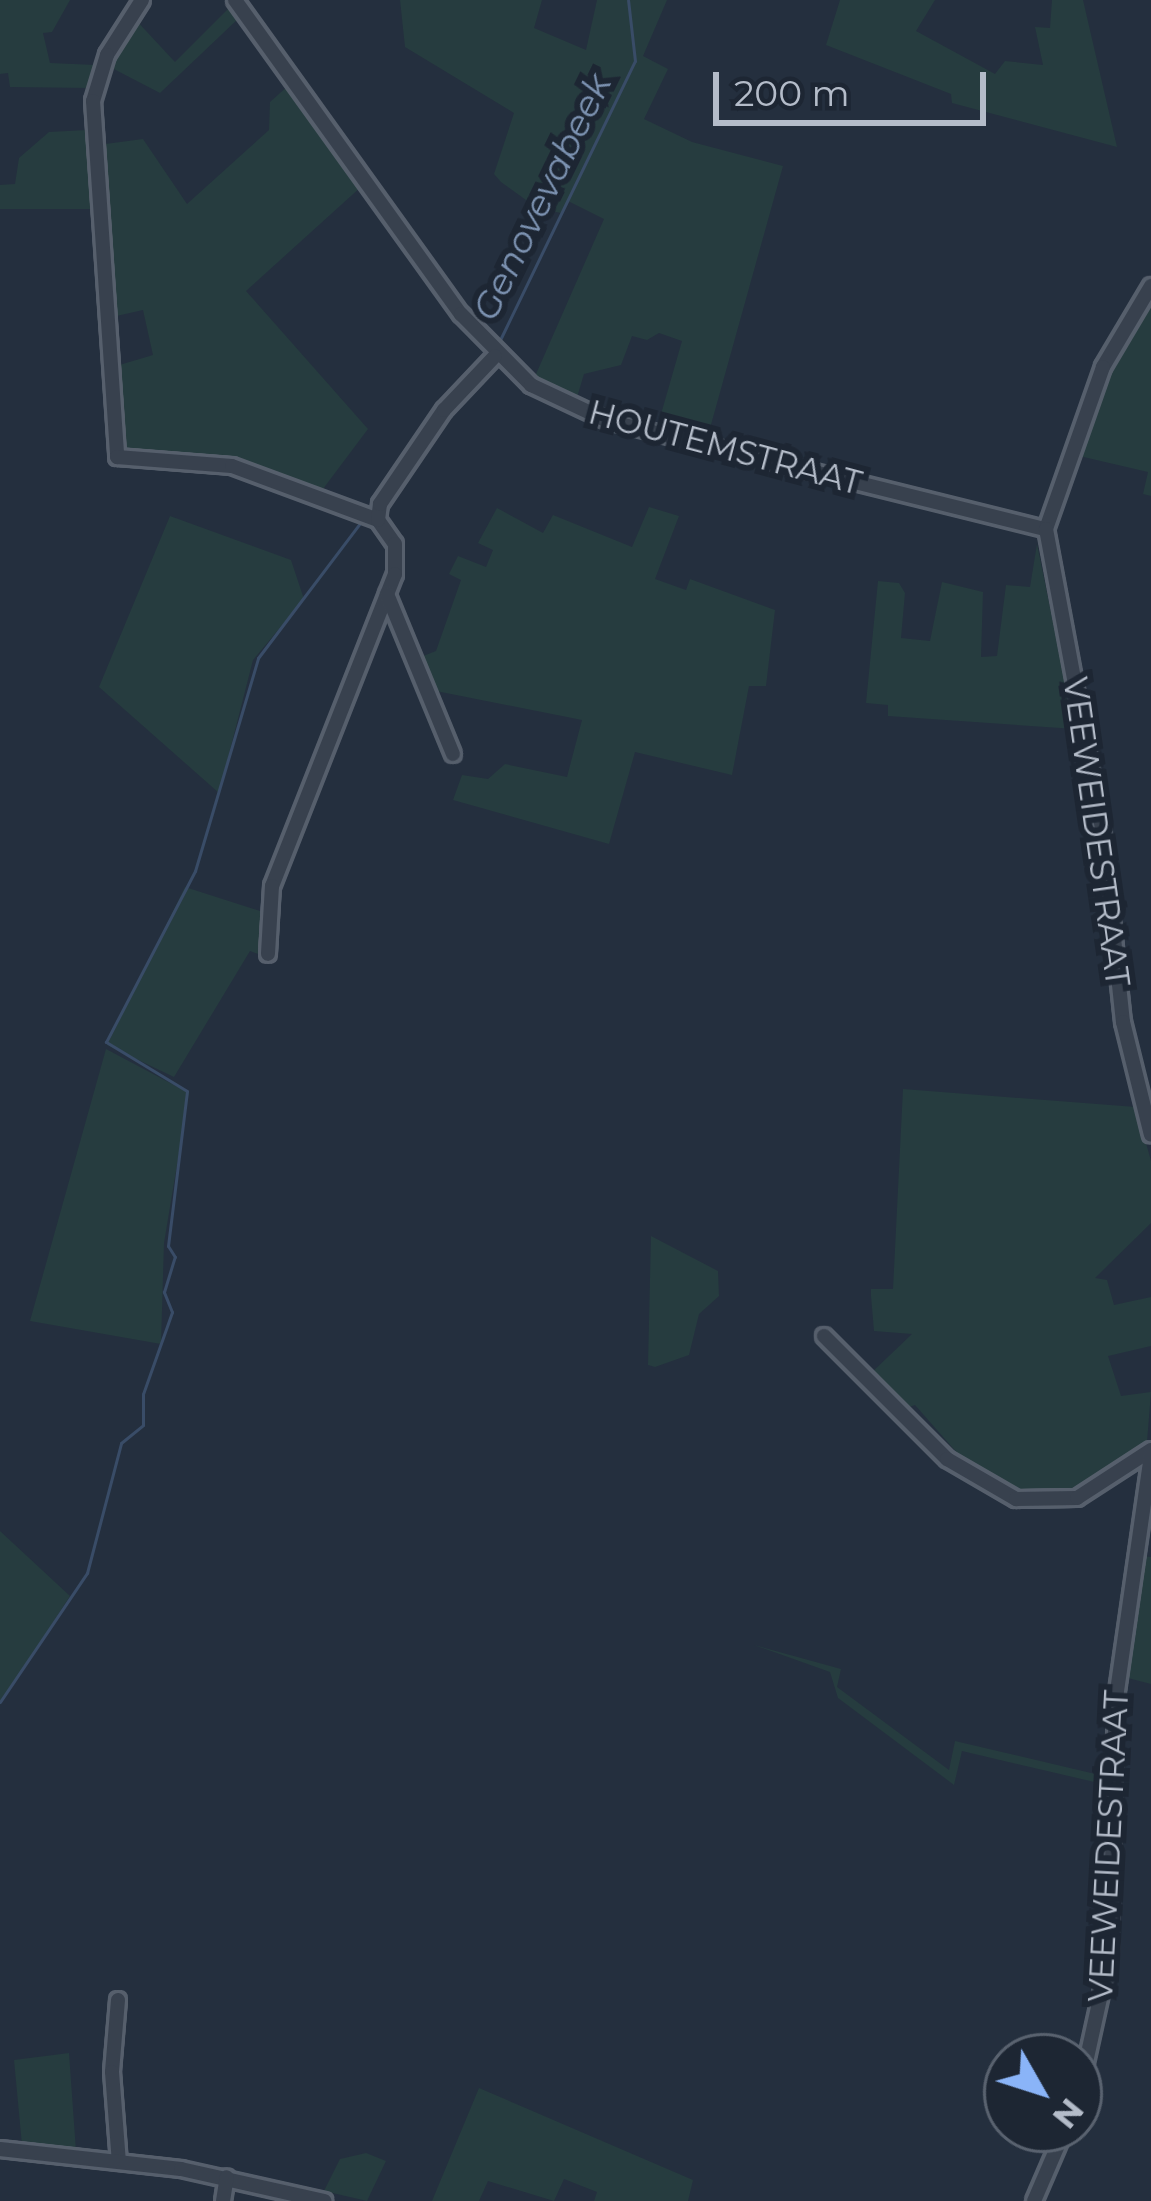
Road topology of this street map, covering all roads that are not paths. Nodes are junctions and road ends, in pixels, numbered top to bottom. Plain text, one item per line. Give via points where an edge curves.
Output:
1 (142, 0) edge
2 (236, 0) edge
3 (1151, 286) edge
4 (495, 356) junction
5 (378, 520) junction
6 (1046, 529) junction
7 (387, 594) junction
8 (453, 754) dead end
9 (268, 954) dead end
10 (1151, 1135) edge
11 (824, 1336) dead end
12 (1151, 1453) edge
13 (118, 2000) dead end
14 (1092, 2033) edge
15 (0, 2149) edge
16 (1055, 2153) edge
17 (119, 2162) junction
18 (226, 2177) junction
19 (223, 2201) edge
20 (324, 2201) edge
21 (1034, 2201) edge

1 - 5 street via 107,55 93,101 117,457 232,466
2 - 4 street, HOUTEMSTRAAT
3 - 6 street via 1103,367
4 - 5 street via 444,410 380,504
4 - 6 street, HOUTEMSTRAAT via 544,394 608,421
5 - 7 street via 397,562
6 - 10 street, VEEWEIDESTRAAT via 1103,835 1123,1022
7 - 8 street
7 - 9 street via 272,886
11 - 12 street, VEEWEIDESTRAAT via 947,1459 1016,1498 1077,1498
12 - 14 street, VEEWEIDESTRAAT via 1116,1699 1110,1953
13 - 17 street via 112,2072
15 - 17 street
16 - 21 street
17 - 18 street
18 - 19 street
18 - 20 street

